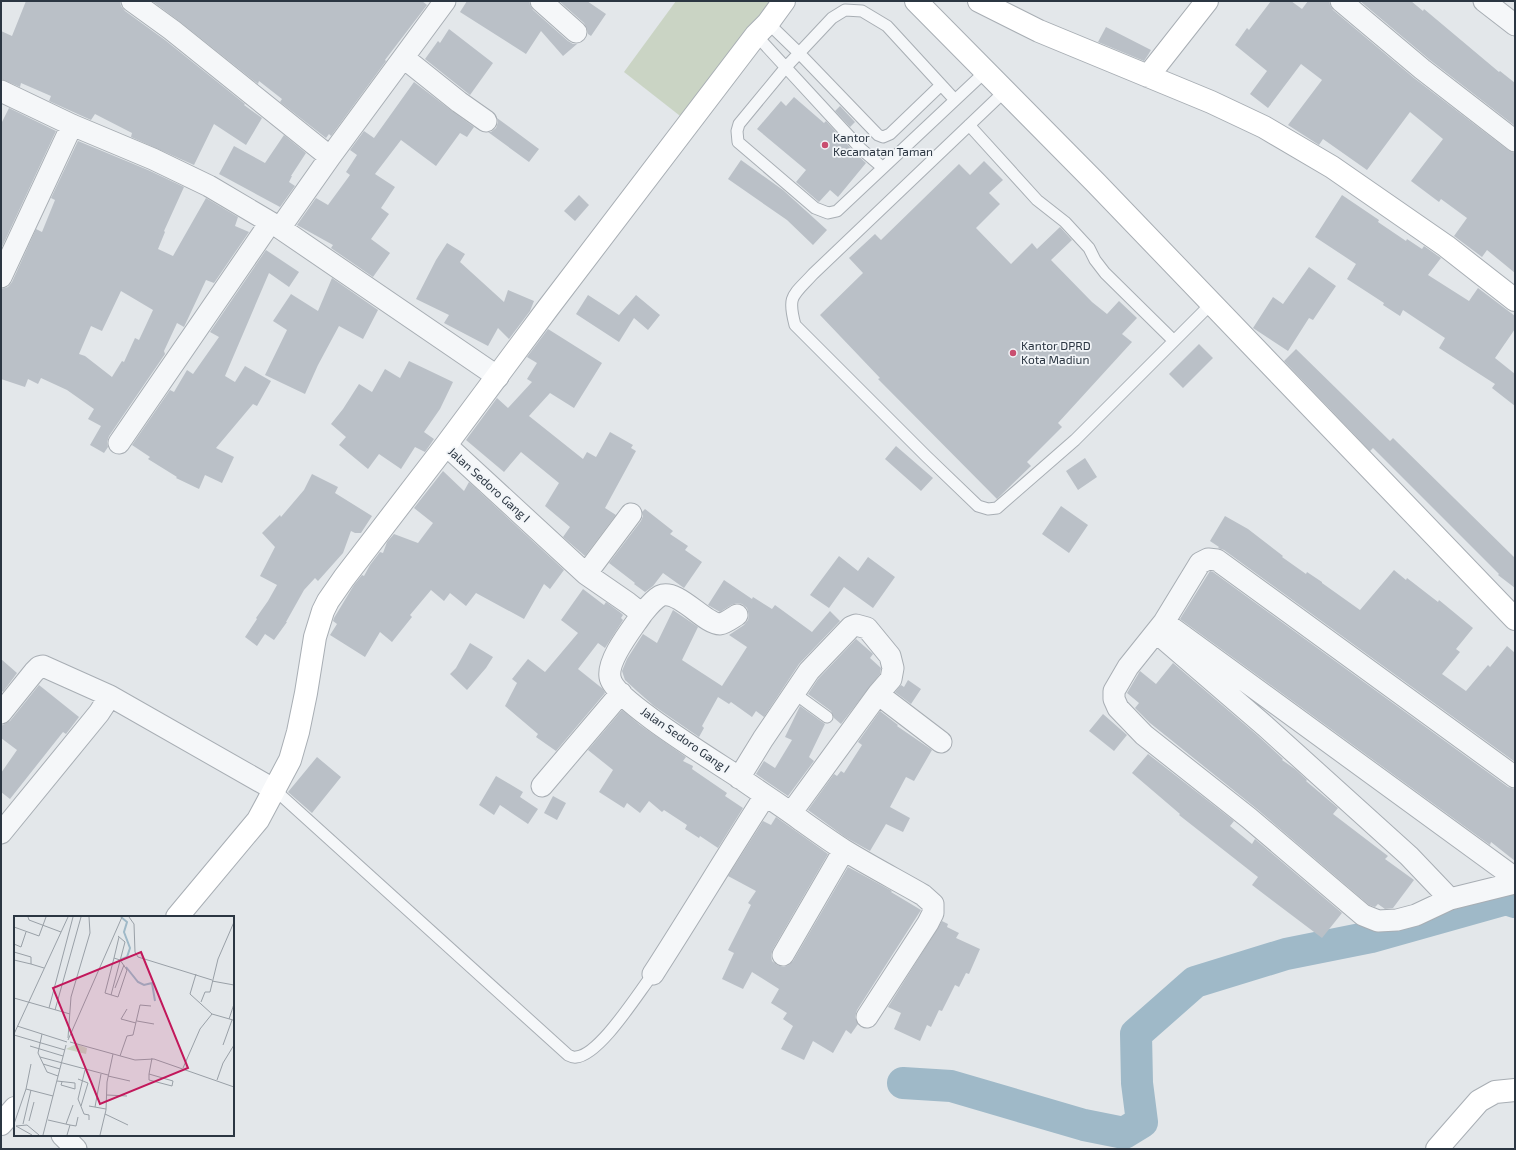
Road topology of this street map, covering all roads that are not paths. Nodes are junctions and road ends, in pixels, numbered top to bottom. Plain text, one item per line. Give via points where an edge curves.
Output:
1 (132, 1) edge
2 (445, 1) edge
3 (541, 1) edge
4 (916, 1) edge
5 (979, 1) edge
6 (1207, 1) edge
7 (1341, 1) edge
8 (1484, 1) edge
9 (782, 3) edge
10 (1515, 25) edge
11 (762, 29) junction
12 (576, 32) dead end
13 (799, 53) junction
14 (404, 58) junction
15 (786, 67) junction
16 (986, 70) junction
17 (1148, 76) junction
18 (941, 85) junction
19 (1006, 90) junction
20 (1, 91) edge
21 (955, 100) junction
22 (486, 120) dead end
23 (72, 125) junction
24 (969, 125) junction
25 (1515, 141) edge
26 (330, 157) junction
27 (882, 167) junction
28 (275, 226) junction
29 (1, 277) edge
30 (1515, 300) edge
31 (1212, 303) junction
32 (1174, 341) junction
33 (498, 377) junction
34 (119, 443) dead end
35 (446, 445) junction
36 (631, 514) dead end
37 (586, 574) junction
38 (642, 614) junction
39 (737, 615) dead end
40 (1515, 619) edge
41 (1161, 628) junction
42 (621, 693) junction
43 (794, 693) junction
44 (878, 694) junction
45 (110, 696) junction
46 (1, 713) edge
47 (827, 717) dead end
48 (941, 742) dead end
49 (739, 778) junction
50 (1515, 778) edge
51 (542, 786) dead end
52 (275, 790) junction
53 (764, 796) junction
54 (791, 813) junction
55 (1, 833) edge
56 (844, 850) junction
57 (1515, 878) edge
58 (1515, 883) edge
59 (1450, 899) junction
60 (178, 916) edge
61 (783, 955) dead end
62 (653, 974) joint
63 (867, 1017) dead end
64 (1515, 1090) edge
65 (14, 1109) edge
66 (1, 1124) edge
67 (63, 1136) edge
68 (76, 1149) edge
69 (1437, 1149) edge

1 - 26 street
2 - 14 street
3 - 12 street
4 - 16 street
5 - 17 street via 1039,31
6 - 17 street
7 - 25 street via 1422,69
8 - 10 street
9 - 11 street
11 - 13 lane
11 - 15 lane
11 - 33 street
13 - 15 lane
13 - 18 lane via 832,18 845,10 862,10 887,26
13 - 18 lane via 878,135 883,137 890,134
14 - 22 street
14 - 26 street
15 - 27 lane via 861,149
15 - 27 lane via 739,124 738,142 815,208 828,213 836,211
16 - 19 street
16 - 21 lane
17 - 30 street via 1264,127 1332,167 1446,246
18 - 21 lane
19 - 24 lane
19 - 31 street
20 - 23 street
21 - 27 lane
23 - 28 street via 209,186
23 - 29 street
24 - 32 lane via 1037,200 1065,222 1090,248 1105,273
24 - 32 lane via 812,274 792,297 791,309 795,325 978,506 988,510 997,508 1075,440
26 - 28 street
28 - 33 street
28 - 34 street
31 - 32 lane
31 - 40 street
33 - 35 street
35 - 37 street, Jalan Sedoro Gang I
35 - 52 street via 344,578 323,611 315,637 298,732 290,760
36 - 37 street
37 - 38 street, Jalan Sedoro Gang I
38 - 39 street via 655,600 666,595 674,596 719,624
38 - 42 street, Jalan Sedoro Gang I via 614,657 610,669 611,682
41 - 50 street via 1200,563 1208,559 1217,560
41 - 57 street
41 - 59 street via 1403,850
41 - 59 street via 1128,667 1114,691 1118,708 1144,735 1249,818 1363,916 1378,921 1397,920 1416,915
42 - 49 street, Jalan Sedoro Gang I via 647,716
42 - 51 street
43 - 44 street via 810,671 851,627 856,625 867,628 892,662 891,679
43 - 47 lane
43 - 49 street
44 - 48 street
44 - 54 street
45 - 46 street via 43,666 34,672
45 - 52 street
45 - 55 street
49 - 53 street, Jalan Sedoro Gang I
52 - 60 street via 258,820
52 - 62 lane via 568,1055 575,1058 587,1054 599,1044
53 - 54 street, Jalan Sedoro Gang I
53 - 62 street
54 - 56 street, Jalan Sedoro Gang I
56 - 61 street
56 - 63 street, Jalan Sedoro Gang I via 923,895 933,904 934,910
58 - 59 street
64 - 69 street via 1495,1092 1479,1101
65 - 66 street
67 - 68 street

